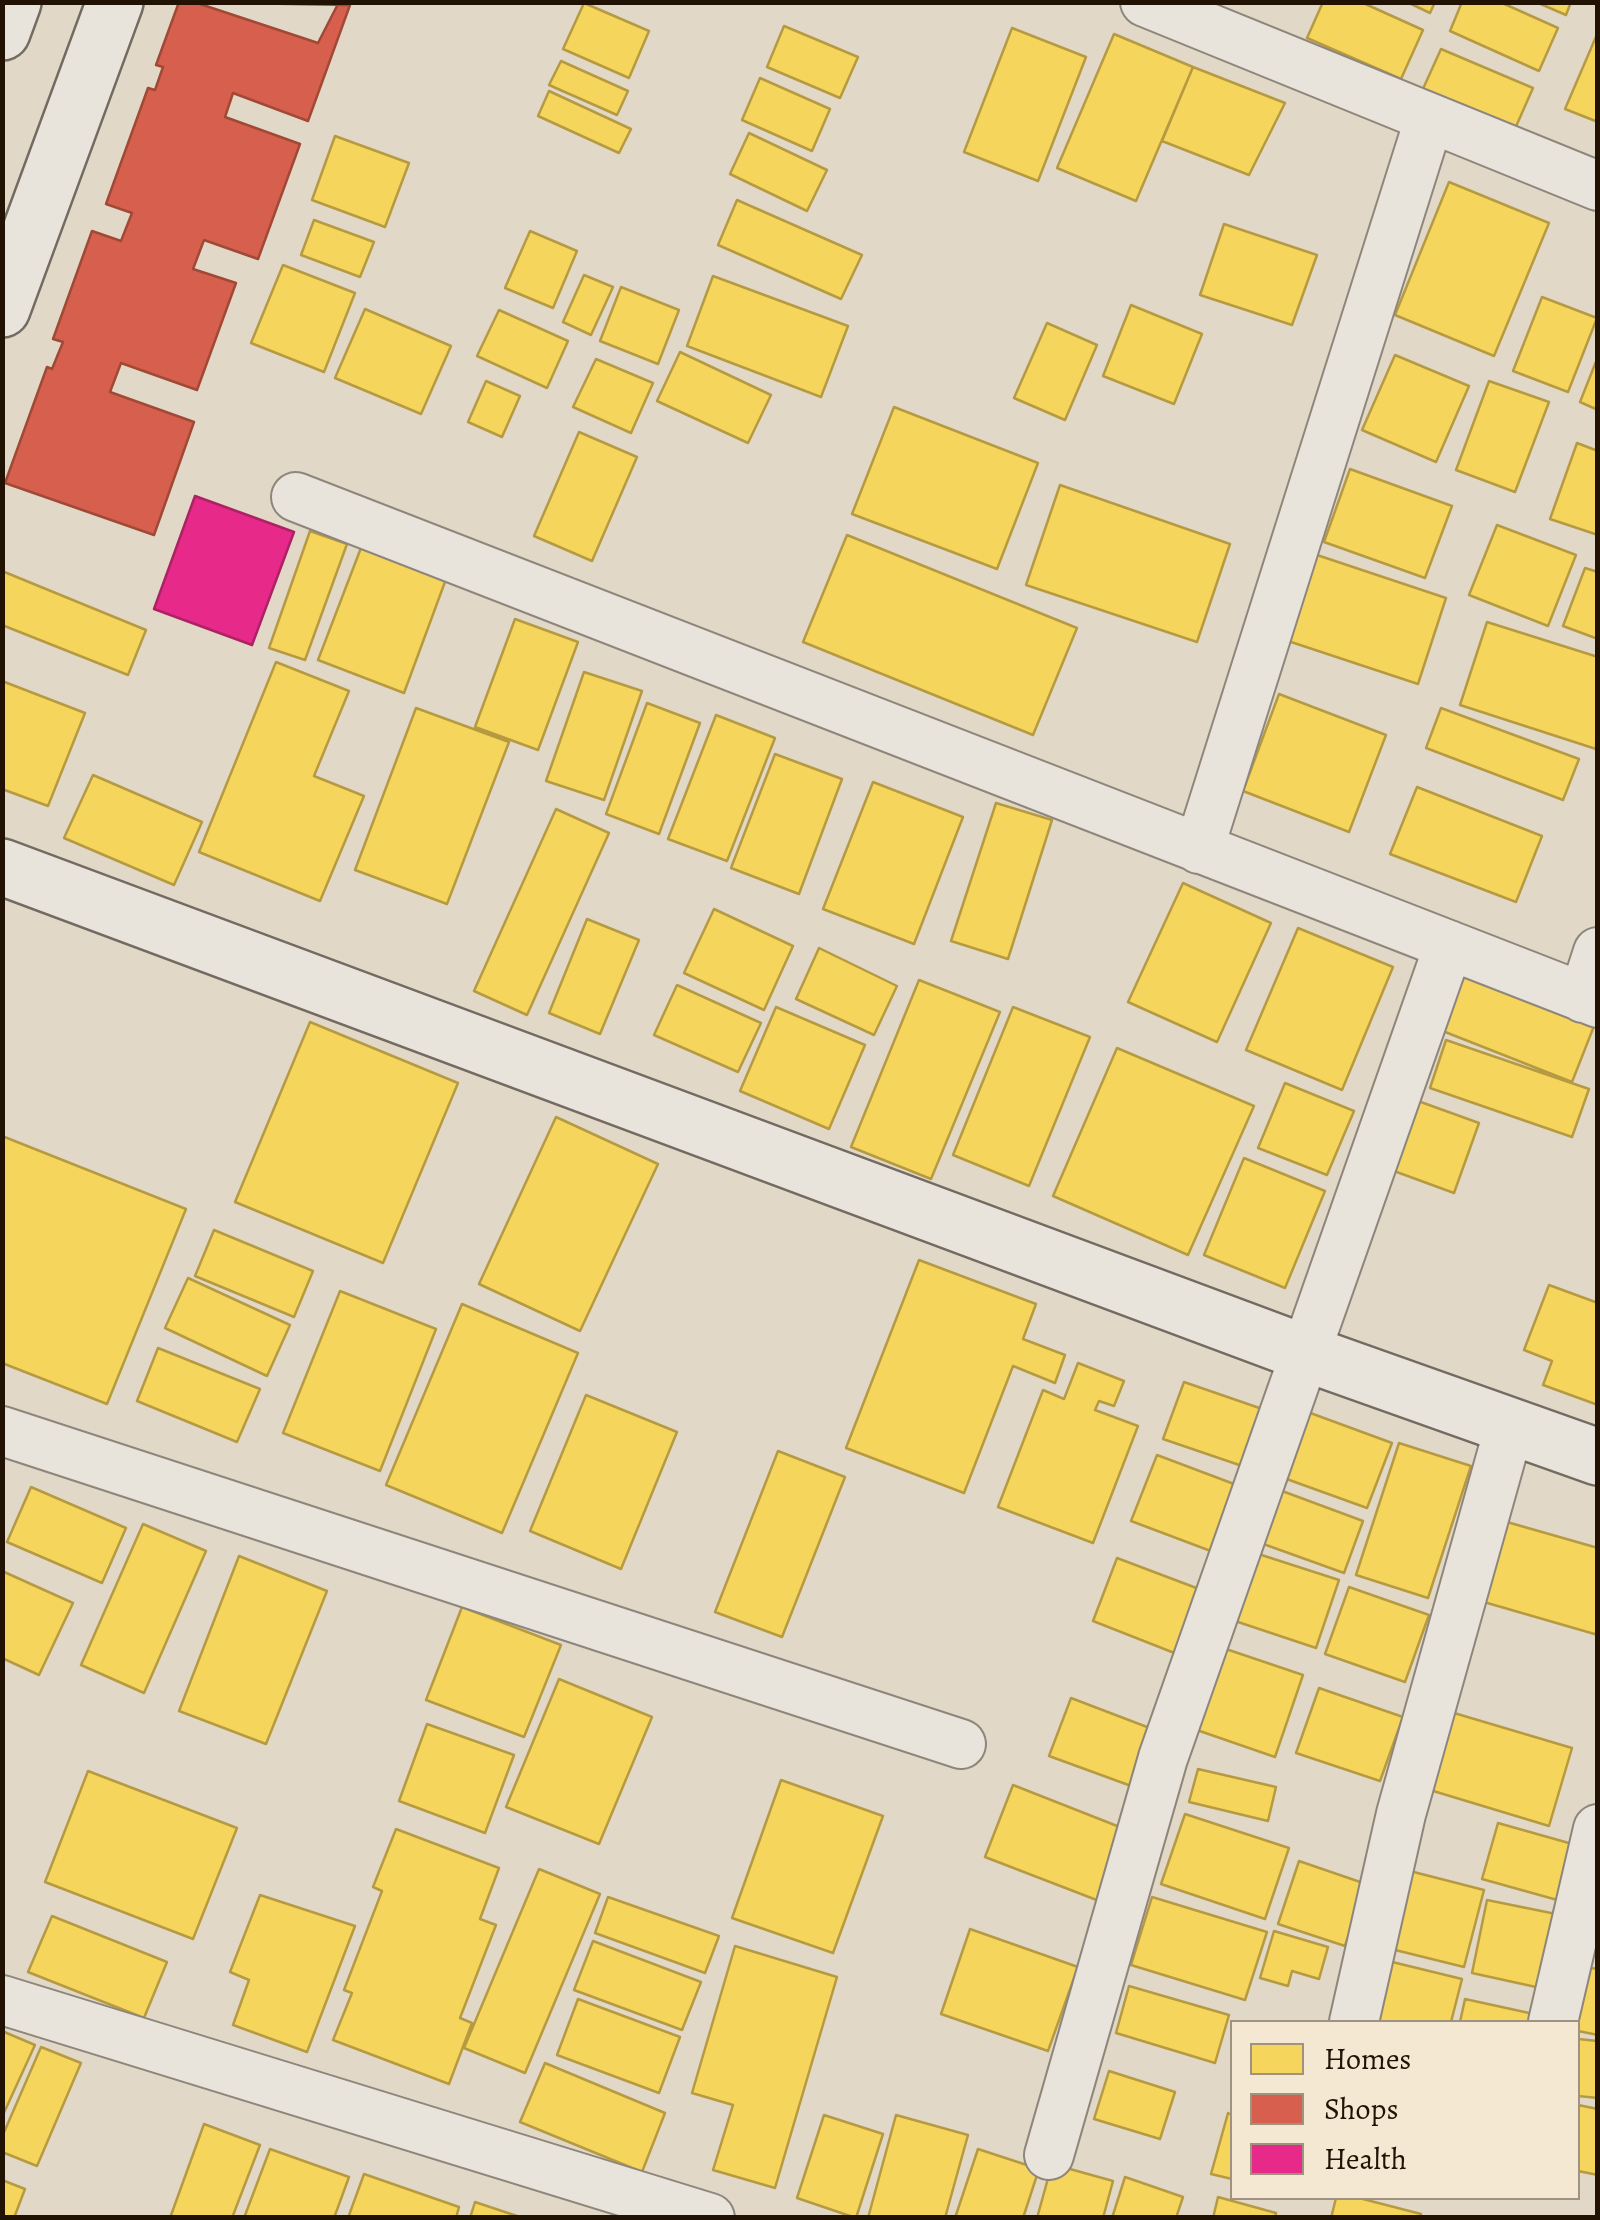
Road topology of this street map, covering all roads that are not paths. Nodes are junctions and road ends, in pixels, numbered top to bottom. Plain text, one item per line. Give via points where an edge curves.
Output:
1 (13, 2) edge
2 (115, 2) edge
3 (1145, 2) edge
4 (2, 32) edge
5 (1428, 120) junction
6 (1598, 186) edge
7 (2, 309) edge
8 (296, 497) dead end
9 (1200, 849) junction
10 (2, 866) edge
11 (1449, 946) junction
12 (1598, 952) edge
13 (1590, 1000) edge
14 (1305, 1353) junction
15 (1510, 1426) junction
16 (2, 1431) edge
17 (1598, 1457) edge
18 (961, 1744) dead end
19 (1598, 1829) edge
20 (2, 2000) edge
21 (1354, 2020) edge
22 (1552, 2020) edge
23 (1049, 2154) dead end
24 (710, 2218) edge

1 - 4 street
2 - 7 street
3 - 5 street
5 - 6 street
5 - 9 street
8 - 9 street
9 - 11 street
10 - 14 street
11 - 13 street
11 - 14 street
12 - 13 street
14 - 15 street
14 - 23 street via 1162,1758
15 - 17 street
15 - 21 street via 1401,1814
16 - 18 street
19 - 22 street
20 - 24 street

